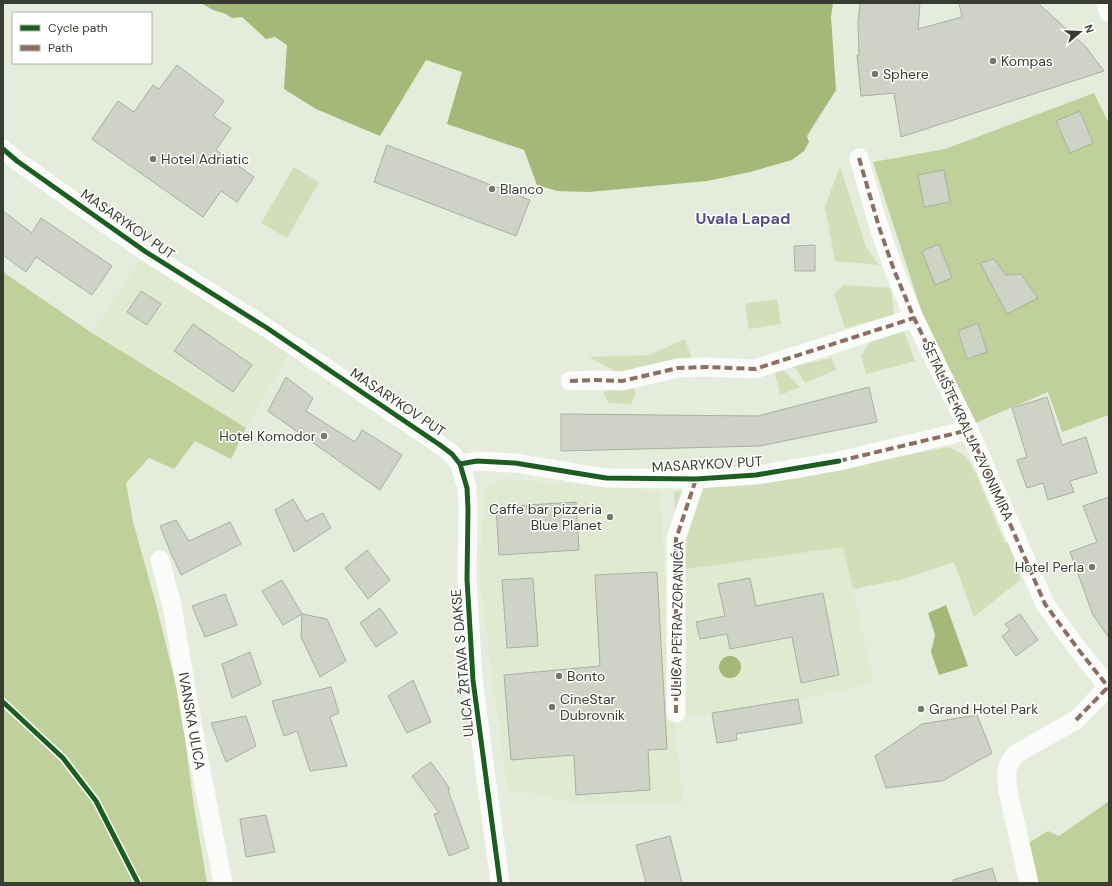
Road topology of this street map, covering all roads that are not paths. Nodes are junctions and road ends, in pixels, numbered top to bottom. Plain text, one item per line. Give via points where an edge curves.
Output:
1 (1106, 3) edge
2 (1109, 13) edge
3 (3, 149) edge
4 (859, 158) dead end
5 (914, 318) junction
6 (570, 381) dead end
7 (969, 430) junction
8 (460, 464) junction
9 (696, 479) junction
10 (160, 560) dead end
11 (1109, 688) edge
12 (676, 713) dead end
13 (223, 883) edge
14 (500, 883) edge
15 (1029, 883) edge

1 - 2 street
3 - 8 street, MASARYKOV PUT via 16,161 146,252 266,328 440,445
4 - 5 street, ŠETALIŠTE KRALJA ZVONIMIRA via 879,227
5 - 6 street via 754,369 678,368 622,381
5 - 7 street, ŠETALIŠTE KRALJA ZVONIMIRA
7 - 9 street, MASARYKOV PUT via 839,461 756,475
7 - 11 street, ŠETALIŠTE KRALJA ZVONIMIRA via 1045,604
8 - 9 street, MASARYKOV PUT via 477,461 515,463 606,478
8 - 14 street, ULICA ŽRTAVA S DAKSE via 467,488 466,579 473,680
9 - 12 street, ULICA PETRA ZORANIĆA via 676,538
10 - 13 street, IVANSKA ULICA via 172,606
11 - 15 street via 1076,720 1016,754 1007,766 1008,791

